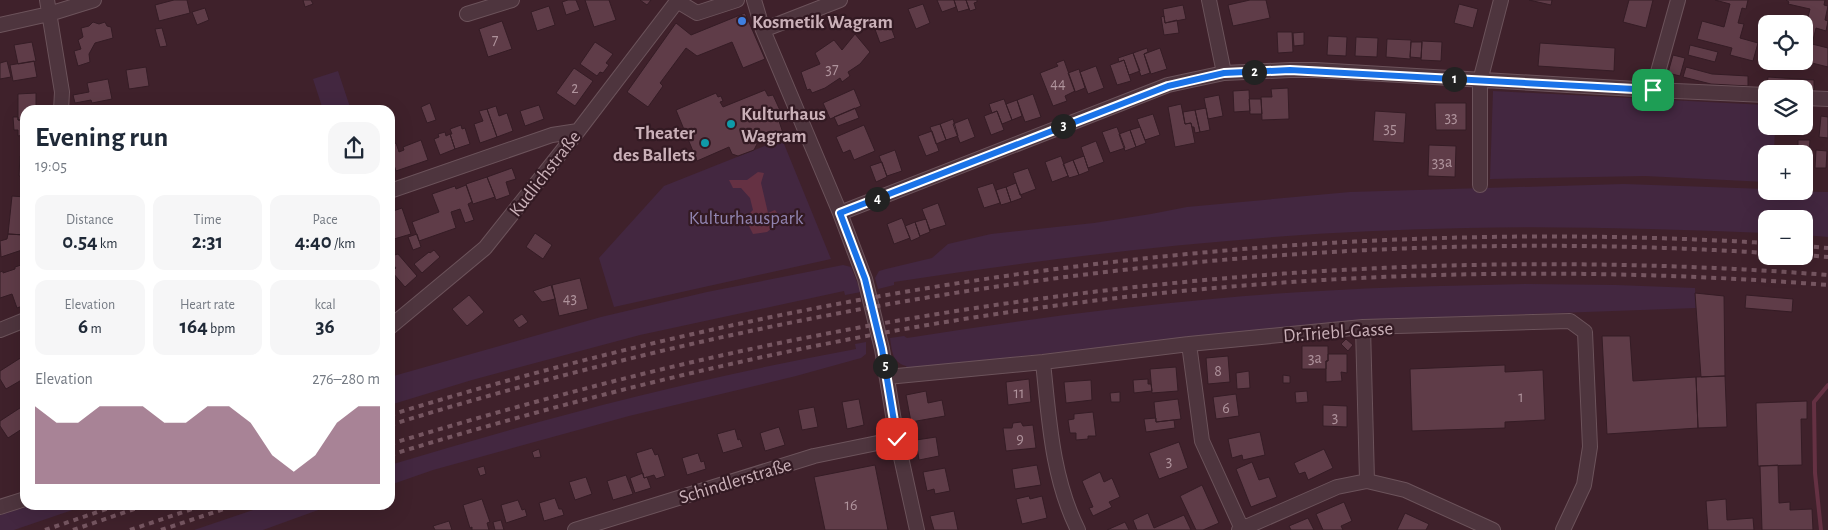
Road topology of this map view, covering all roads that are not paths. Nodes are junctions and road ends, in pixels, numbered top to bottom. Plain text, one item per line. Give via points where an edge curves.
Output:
1 (94, 0) edge
2 (512, 0) edge
3 (737, 0) edge
4 (754, 0) edge
5 (840, 0) edge
6 (1209, 0) edge
7 (1501, 0) edge
8 (1678, 0) edge
9 (677, 1) edge
10 (48, 7) edge
11 (467, 14) dead end
12 (0, 24) edge
13 (763, 30) junction
14 (1224, 73) junction
15 (1480, 81) junction
16 (1653, 90) junction
17 (1758, 95) edge
18 (1813, 98) edge
19 (1828, 99) edge
20 (61, 105) edge
21 (578, 131) junction
22 (1480, 185) dead end
23 (395, 189) edge
24 (840, 213) junction
25 (20, 322) edge
26 (395, 323) edge
27 (1364, 327) junction
28 (0, 330) edge
29 (1189, 344) junction
30 (1043, 362) junction
31 (887, 377) junction
32 (897, 439) junction
33 (1367, 482) junction
34 (20, 501) edge
35 (0, 507) edge
36 (1240, 529) edge
37 (575, 530) edge
38 (917, 530) edge
39 (1078, 530) edge
40 (1493, 530) edge
41 (1563, 530) edge

1 - 10 street
2 - 11 street
3 - 9 street via 697,13
4 - 13 street
5 - 13 street
6 - 14 street
7 - 15 street
8 - 16 street
9 - 21 street, Kudlichstraße
10 - 12 street
10 - 20 street
13 - 24 street
14 - 15 street via 1315,70
14 - 24 street via 1168,86
15 - 16 street
15 - 22 street
16 - 17 street
18 - 19 street
21 - 23 street via 552,135
21 - 26 street, Kudlichstraße via 485,248
24 - 31 street via 865,279
25 - 28 street
27 - 29 street, Dr.Triebl-Gasse
27 - 33 street
27 - 41 street, Dr.Triebl-Gasse via 1570,321 1585,332 1590,448 1584,485
29 - 30 street, Dr.Triebl-Gasse
29 - 36 street via 1202,441
30 - 31 street, Dr.Triebl-Gasse
30 - 39 street via 1056,467
31 - 32 street
32 - 37 street, Schindlerstraße via 814,456
32 - 38 street
33 - 36 street via 1337,487
33 - 40 street via 1405,490
34 - 35 street

